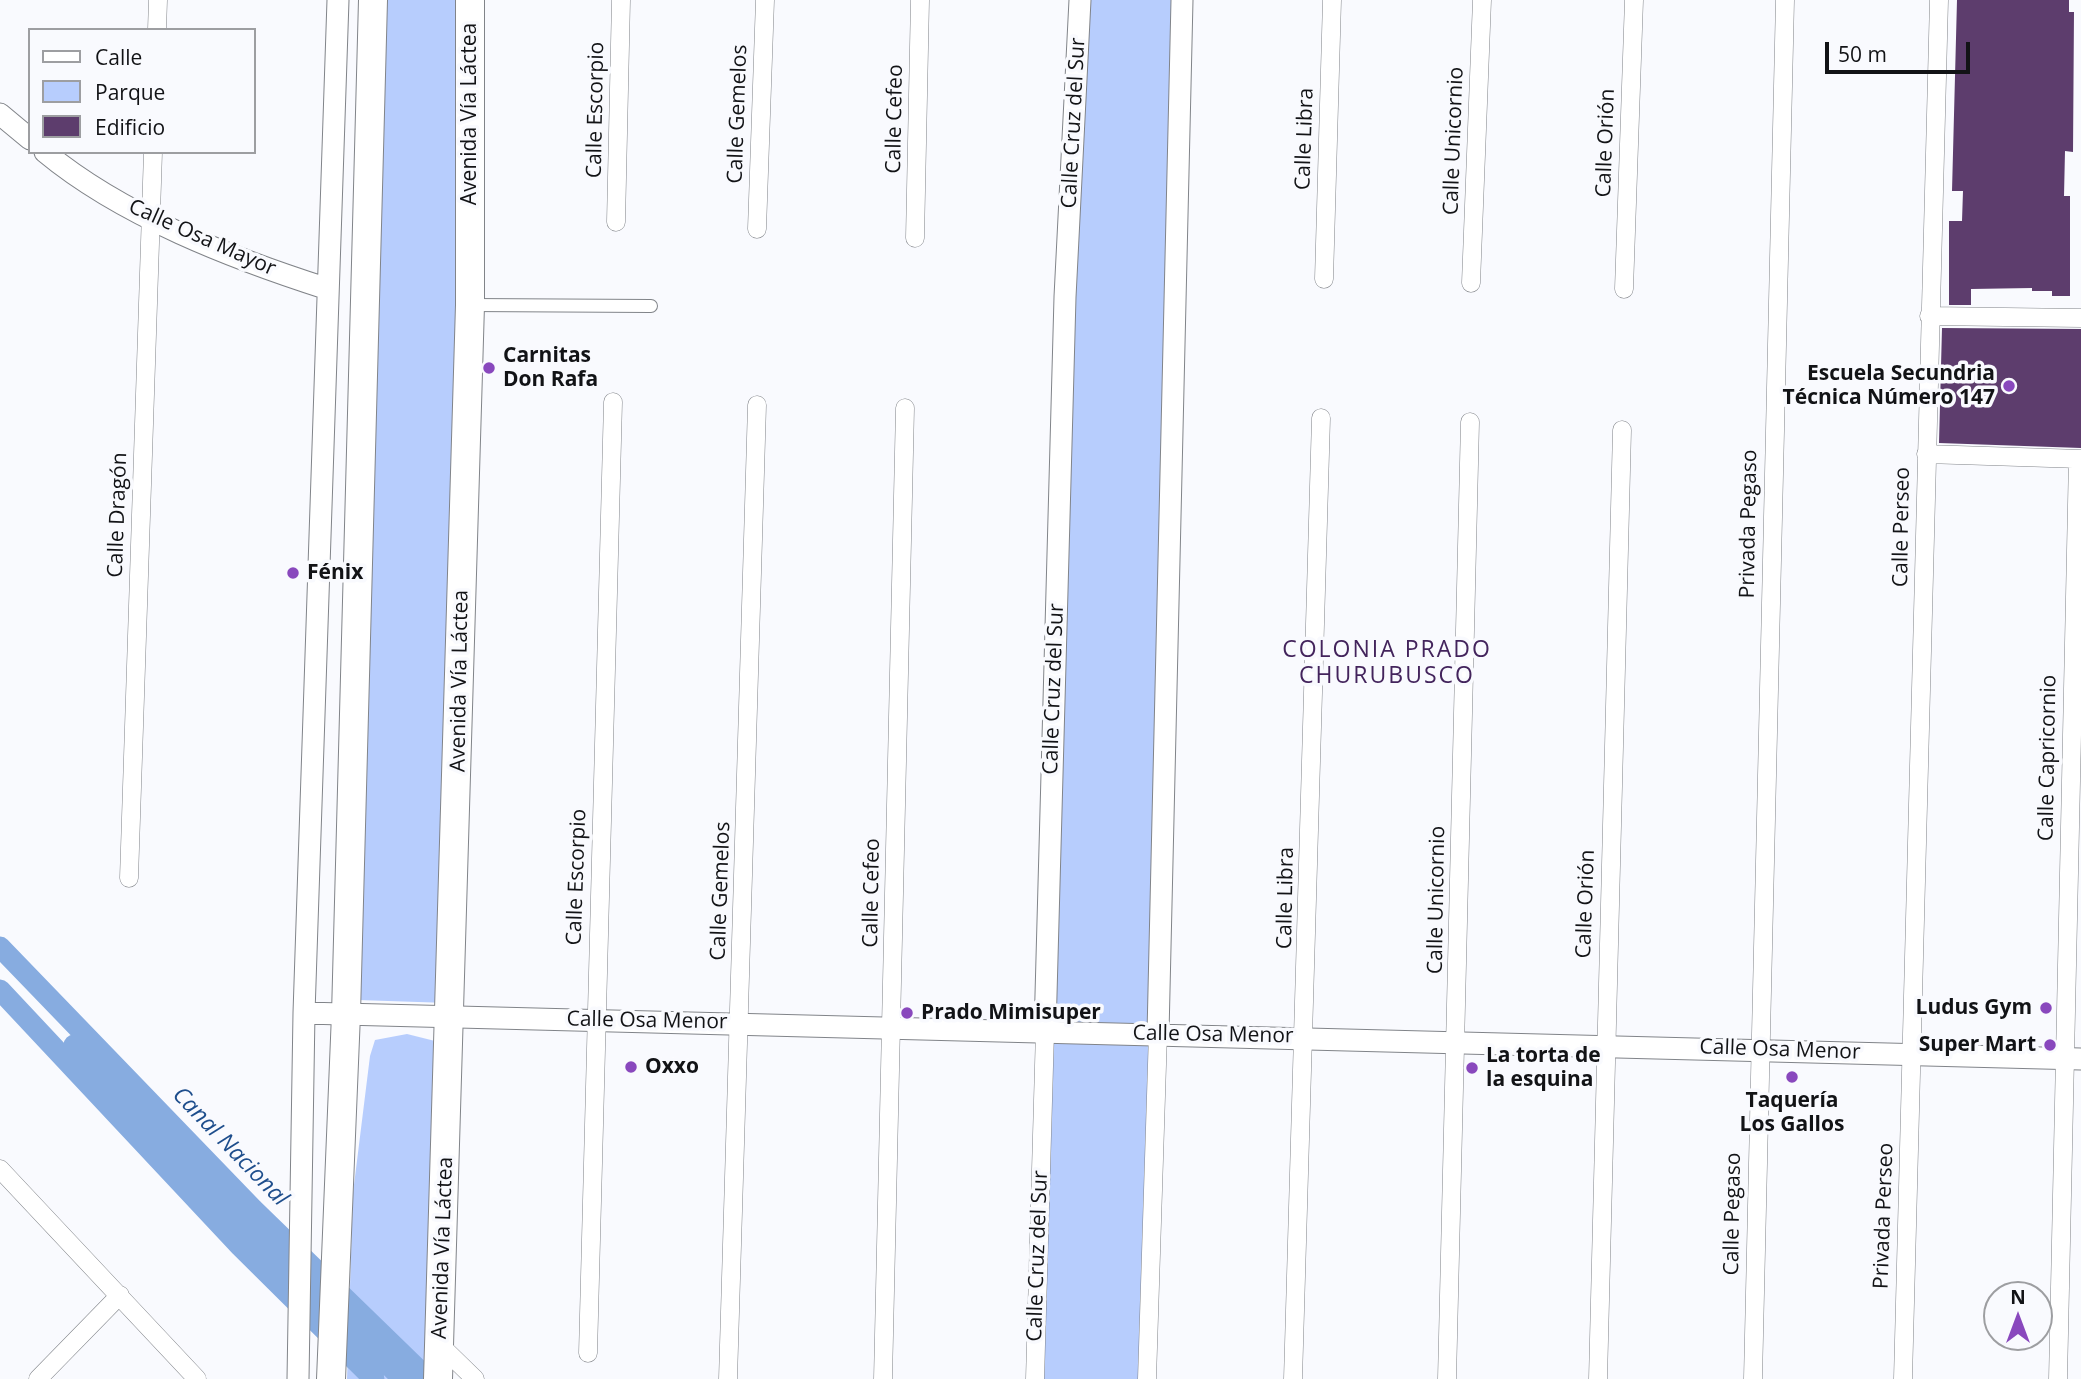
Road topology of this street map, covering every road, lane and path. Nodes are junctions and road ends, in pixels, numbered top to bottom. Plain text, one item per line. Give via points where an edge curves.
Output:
1 (158, 0) edge
2 (338, 0) edge
3 (373, 0) edge
4 (470, 0) edge
5 (621, 0) edge
6 (765, 0) edge
7 (920, 0) edge
8 (1080, 0) edge
9 (1182, 0) edge
10 (1332, 0) edge
11 (1482, 0) edge
12 (1634, 0) edge
13 (1785, 0) edge
14 (1939, 0) edge
15 (157, 28) edge
16 (0, 114) edge
17 (28, 137) edge
18 (49, 154) edge
19 (153, 154) edge
20 (150, 219) junction
21 (616, 222) dead end
22 (757, 229) dead end
23 (915, 238) dead end
24 (1324, 279) dead end
25 (1471, 283) dead end
26 (328, 289) junction
27 (1624, 289) dead end
28 (2081, 299) edge
29 (470, 305) junction
30 (651, 306) dead end
31 (1929, 316) junction
32 (2081, 318) edge
33 (613, 401) dead end
34 (757, 405) dead end
35 (905, 408) dead end
36 (1321, 418) dead end
37 (1470, 422) dead end
38 (1622, 430) dead end
39 (1926, 454) junction
40 (2080, 459) edge
41 (129, 878) dead end
42 (304, 1013) junction
43 (346, 1014) junction
44 (451, 1016) junction
45 (596, 1020) junction
46 (740, 1023) junction
47 (892, 1027) junction
48 (1045, 1031) junction
49 (1158, 1033) junction
50 (1306, 1037) junction
51 (1456, 1041) junction
52 (1605, 1045) junction
53 (1758, 1049) junction
54 (1913, 1054) junction
55 (2072, 1058) edge
56 (0, 1169) edge
57 (120, 1295) junction
58 (588, 1353) dead end
59 (439, 1362) edge
60 (37, 1379) edge
61 (197, 1379) edge
62 (298, 1379) edge
63 (331, 1379) edge
64 (475, 1379) edge
65 (728, 1379) edge
66 (883, 1379) edge
67 (1035, 1379) edge
68 (1147, 1379) edge
69 (1293, 1379) edge
70 (1447, 1379) edge
71 (1598, 1379) edge
72 (1753, 1379) edge
73 (1903, 1379) edge
74 (2058, 1379) edge

1 - 15 street
2 - 26 street
3 - 43 main road
4 - 29 main road, Avenida Vía Láctea
5 - 21 street, Calle Escorpio
6 - 22 street, Calle Gemelos
7 - 23 street, Calle Cefeo
8 - 48 street, Calle Cruz del Sur via 1065,297
9 - 49 street
10 - 24 street, Calle Libra
11 - 25 street, Calle Unicornio
12 - 27 street, Calle Orión
13 - 53 street, Privada Pegaso
14 - 31 street, Calle Perseo
16 - 17 street
18 - 20 street, Calle Osa Mayor
19 - 20 street, Calle Dragón
20 - 26 street, Calle Osa Mayor via 263,268
20 - 41 street, Calle Dragón
26 - 42 street
28 - 32 street
29 - 30 street
29 - 44 main road, Avenida Vía Láctea
31 - 32 street
31 - 39 street, Calle Perseo
33 - 45 street, Calle Escorpio
34 - 46 street, Calle Gemelos
35 - 47 street, Calle Cefeo
36 - 50 street, Calle Libra
37 - 51 street, Calle Unicornio
38 - 52 street, Calle Orión
39 - 40 street
39 - 54 street, Calle Perseo
40 - 55 street, Calle Capricornio
42 - 43 street, Calle Osa Menor
42 - 62 street
43 - 44 street, Calle Osa Menor
43 - 63 main road
44 - 45 street, Calle Osa Menor
44 - 59 main road, Avenida Vía Láctea
45 - 46 street, Calle Osa Menor
45 - 58 street, Calle Escorpio
46 - 47 street, Calle Osa Menor
46 - 65 street, Calle Gemelos
47 - 48 street, Calle Osa Menor
47 - 66 street, Calle Cefeo
48 - 49 street, Calle Osa Menor
48 - 67 street, Calle Cruz del Sur
49 - 50 street, Calle Osa Menor
49 - 68 street
50 - 51 street, Calle Osa Menor
50 - 69 street, Calle Libra
51 - 52 street, Calle Osa Menor
51 - 70 street, Calle Unicornio
52 - 53 street, Calle Osa Menor
52 - 71 street, Calle Orión
53 - 54 street, Calle Osa Menor
53 - 72 street, Calle Pegaso
54 - 55 street, Calle Osa Menor
54 - 73 street, Privada Perseo
55 - 74 street, Calle Capricornio
56 - 57 street
57 - 60 street
57 - 61 street
59 - 64 street

